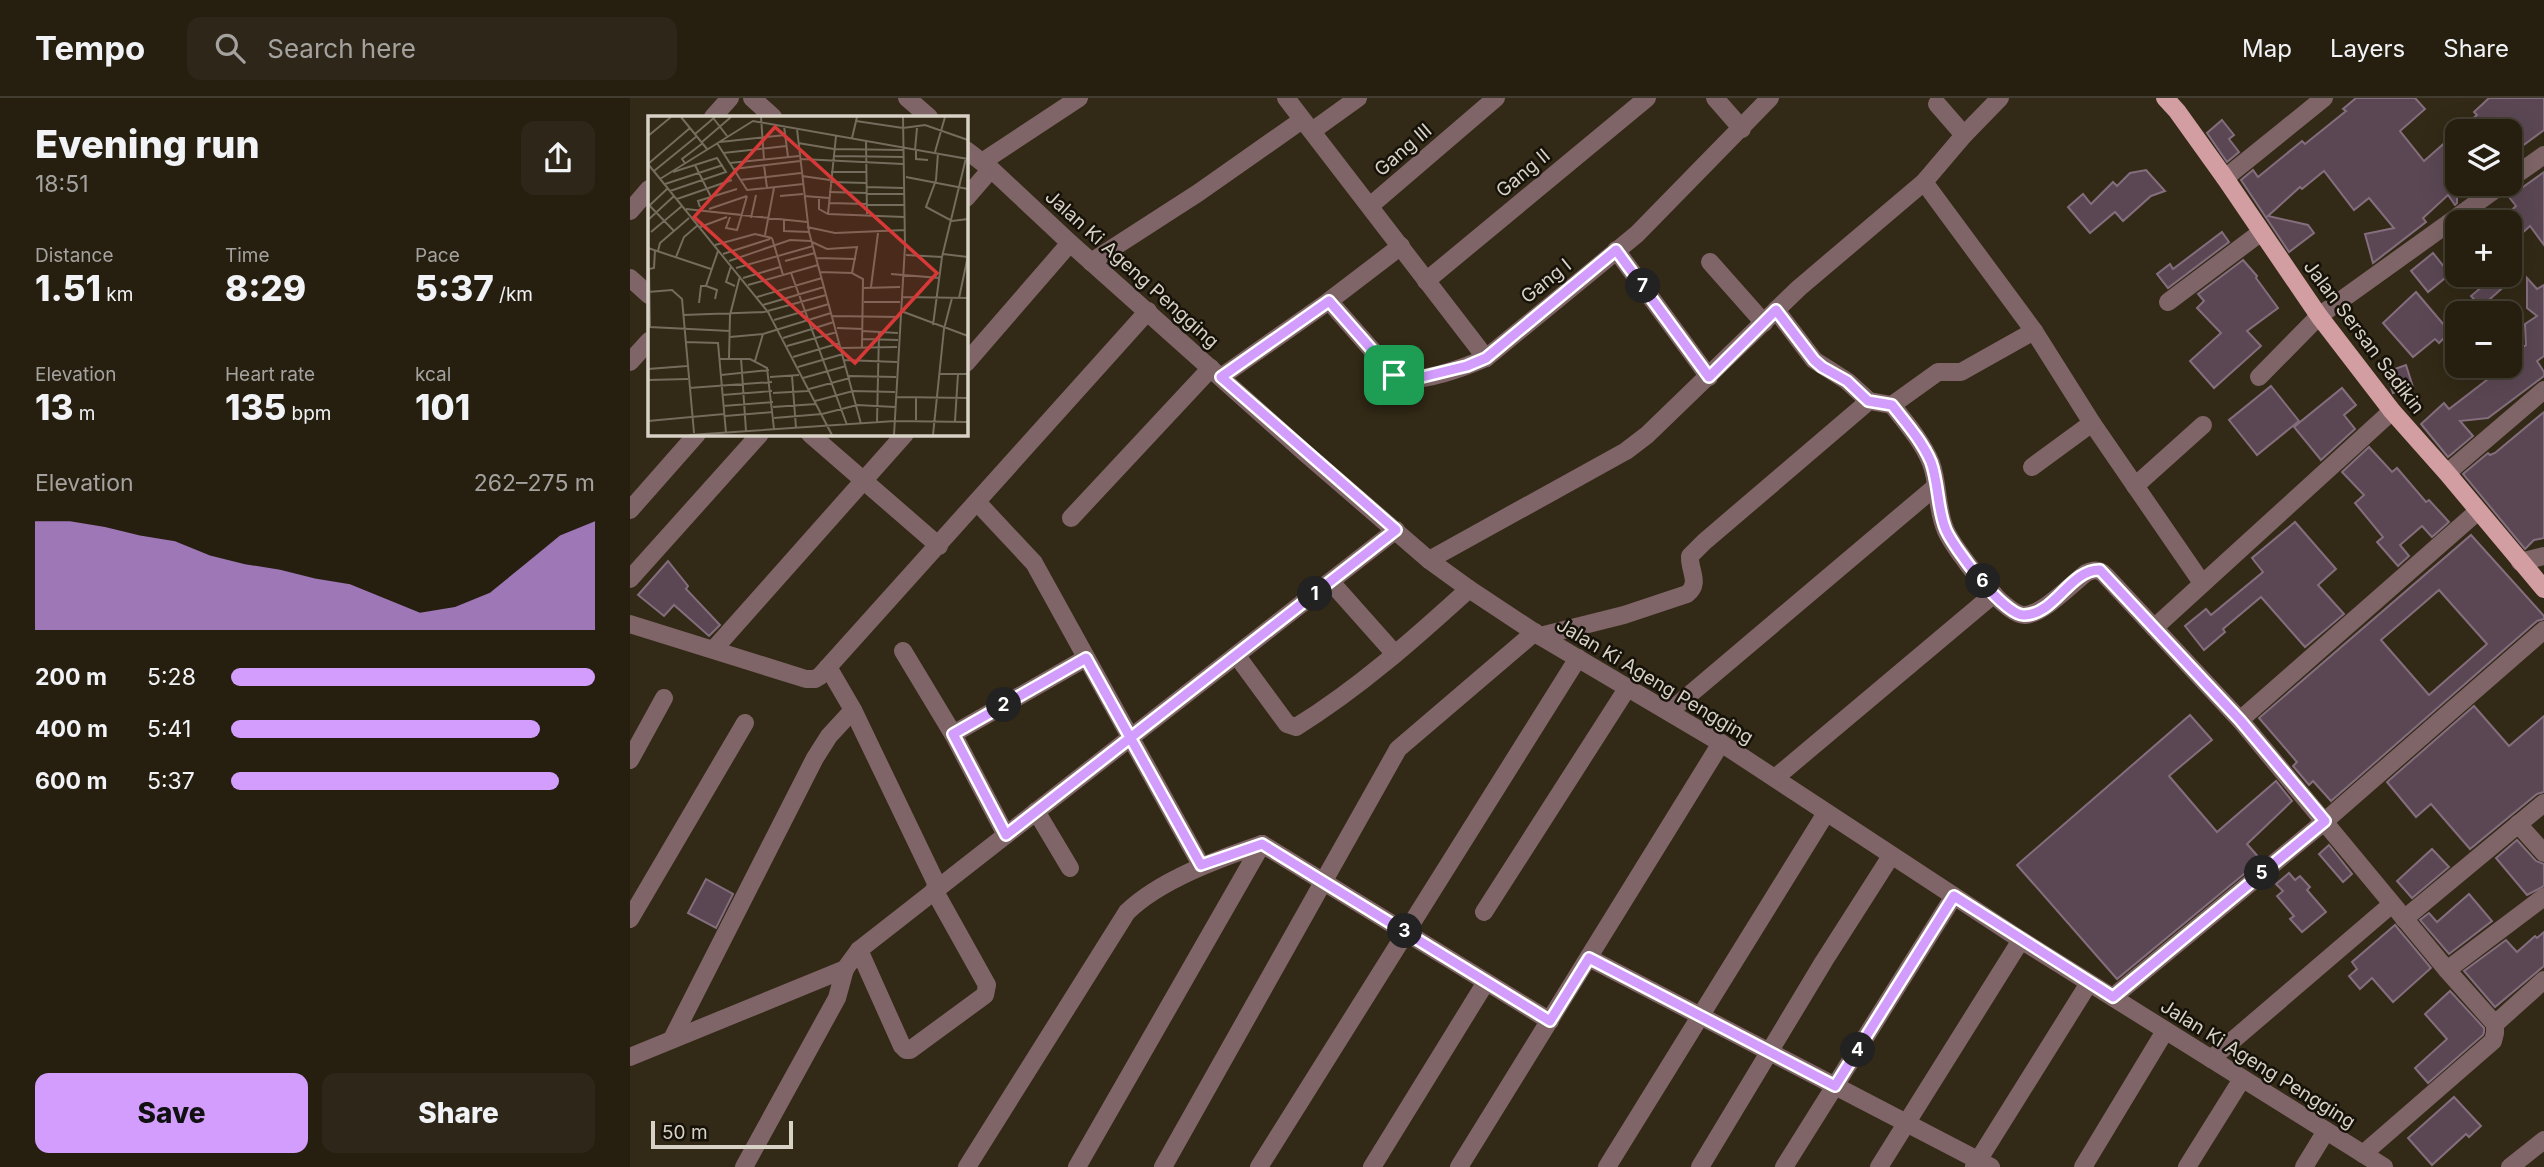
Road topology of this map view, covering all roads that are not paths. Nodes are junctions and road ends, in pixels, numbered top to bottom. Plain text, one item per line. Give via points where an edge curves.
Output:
1 (730, 98) edge
2 (752, 98) edge
3 (907, 98) edge
4 (1079, 98) edge
5 (1286, 98) edge
6 (1358, 98) edge
7 (1496, 98) edge
8 (1647, 98) edge
9 (1715, 98) edge
10 (1770, 98) edge
11 (2000, 98) edge
12 (2165, 98) edge
13 (2324, 98) edge
14 (1937, 104) dead end
15 (714, 116) edge
16 (772, 116) edge
17 (928, 116) edge
18 (1307, 126) junction
19 (1742, 129) junction
20 (1964, 135) junction
21 (968, 152) edge
22 (2544, 155) edge
23 (987, 166) junction
24 (2522, 171) edge
25 (2225, 178) junction
26 (1924, 182) junction
27 (648, 190) edge
28 (968, 195) edge
29 (2486, 196) edge
30 (1370, 206) junction
31 (630, 211) edge
32 (2260, 233) junction
33 (1070, 243) junction
34 (1401, 246) junction
35 (1616, 250) junction
36 (1091, 262) junction
37 (1710, 262) dead end
38 (630, 278) edge
39 (1426, 281) junction
40 (648, 294) edge
41 (1329, 301) junction
42 (2168, 302) dead end
43 (1148, 311) junction
44 (2319, 316) junction
45 (1770, 317) junction
46 (2034, 331) junction
47 (648, 342) edge
48 (1486, 358) junction
49 (968, 361) edge
50 (630, 362) edge
51 (1216, 373) junction
52 (1709, 377) junction
53 (2259, 377) dead end
54 (2544, 390) edge
55 (1868, 401) junction
56 (1892, 405) junction
57 (2392, 411) junction
58 (2092, 423) junction
59 (2203, 425) dead end
60 (695, 436) edge
61 (758, 436) edge
62 (812, 436) edge
63 (903, 436) edge
64 (2032, 467) dead end
65 (2447, 473) junction
66 (864, 481) junction
67 (2135, 486) junction
68 (1935, 487) junction
69 (977, 502) junction
70 (630, 510) edge
71 (2477, 512) junction
72 (1071, 518) dead end
73 (1396, 530) junction
74 (939, 546) junction
75 (2544, 556) edge
76 (1429, 560) junction
77 (2520, 562) junction
78 (630, 579) edge
79 (1331, 582) junction
80 (2202, 583) junction
81 (1469, 589) junction
82 (2544, 589) edge
83 (1994, 594) junction
84 (630, 624) edge
85 (2154, 628) junction
86 (2544, 630) edge
87 (1537, 634) junction
88 (715, 649) junction
89 (903, 651) dead end
90 (1395, 654) junction
91 (1237, 656) junction
92 (1086, 658) junction
93 (1578, 658) junction
94 (828, 667) junction
95 (1628, 687) junction
96 (664, 698) dead end
97 (853, 710) junction
98 (1670, 712) junction
99 (2240, 720) junction
100 (745, 723) dead end
101 (953, 734) junction
102 (1131, 738) junction
103 (1721, 743) junction
104 (630, 760) edge
105 (1775, 778) junction
106 (2544, 803) edge
107 (1037, 811) junction
108 (1826, 813) junction
109 (2325, 821) junction
110 (2518, 824) junction
111 (1006, 835) junction
112 (1262, 844) junction
113 (2544, 853) edge
114 (1891, 856) junction
115 (1201, 865) junction
116 (1070, 868) dead end
117 (1324, 881) junction
118 (936, 888) junction
119 (1954, 896) junction
120 (2544, 897) edge
121 (2392, 904) junction
122 (1484, 912) dead end
123 (630, 919) edge
124 (2404, 919) junction
125 (1406, 932) junction
126 (2021, 940) junction
127 (859, 950) junction
128 (1589, 958) junction
129 (845, 969) junction
130 (2447, 970) junction
131 (2544, 980) edge
132 (1486, 982) junction
133 (2089, 983) junction
134 (2113, 997) junction
135 (1701, 1016) junction
136 (1550, 1021) junction
137 (2495, 1024) junction
138 (2165, 1031) junction
139 (672, 1039) junction
140 (1771, 1052) junction
141 (630, 1057) edge
142 (2211, 1059) junction
143 (2242, 1079) junction
144 (1835, 1086) junction
145 (1906, 1123) junction
146 (2326, 1131) junction
147 (2544, 1140) edge
148 (2363, 1154) junction
149 (1981, 1165) edge
150 (744, 1167) edge
151 (967, 1167) edge
152 (1077, 1167) edge
153 (1163, 1167) edge
154 (1259, 1167) edge
155 (1372, 1167) edge
156 (1459, 1167) edge
157 (1607, 1167) edge
158 (1700, 1167) edge
159 (1784, 1167) edge
160 (1879, 1167) edge
161 (2083, 1167) edge
162 (2187, 1167) edge
163 (2304, 1167) edge
164 (2384, 1167) edge
165 (2510, 1167) edge

1 - 15 street
2 - 16 street
3 - 17 street
4 - 23 street
5 - 18 street
6 - 18 street
7 - 30 street, Gang III
8 - 39 street, Gang II
9 - 19 street
10 - 19 street, Gang I
11 - 20 street
12 - 25 main road, Jalan Sersan Sadikin
13 - 25 street
14 - 20 street
18 - 30 street
18 - 36 street
19 - 35 street, Gang I
20 - 26 street
21 - 23 street, Jalan Ki Ageng Pengging
22 - 24 street
23 - 28 street
23 - 33 street, Jalan Ki Ageng Pengging
25 - 32 main road, Jalan Sersan Sadikin
26 - 45 street
26 - 46 street
27 - 31 street
29 - 44 street
30 - 34 street
32 - 42 street
32 - 44 main road, Jalan Sersan Sadikin
33 - 36 street, Jalan Ki Ageng Pengging
33 - 49 street
34 - 39 street
34 - 41 street
35 - 48 street, Gang I
35 - 52 street
36 - 43 street, Jalan Ki Ageng Pengging
37 - 45 street
38 - 40 street
39 - 48 street
41 - 48 street, Gang I via 1399,378 1414,379
41 - 51 street
43 - 51 street, Jalan Ki Ageng Pengging
43 - 69 street
44 - 53 street
44 - 57 main road, Jalan Sersan Sadikin
45 - 52 street
45 - 55 street via 1814,360
46 - 56 street via 1961,372 1938,372
46 - 58 street
47 - 50 street
51 - 72 street
51 - 73 street, Jalan Ki Ageng Pengging
52 - 76 street via 1626,451
54 - 65 street
55 - 56 street
55 - 87 street via 1694,552 1689,562 1694,586 1687,594 1624,615
56 - 68 street via 1932,464
57 - 65 main road, Jalan Sersan Sadikin
57 - 80 street
58 - 64 street
58 - 67 street
59 - 67 street
60 - 70 street
61 - 78 street
62 - 66 street
63 - 66 street
65 - 71 main road, Jalan Sersan Sadikin
66 - 74 street
66 - 88 street
67 - 80 street
68 - 83 street via 1946,531
68 - 98 street
69 - 74 street
69 - 92 street via 1034,563
71 - 77 main road, Jalan Sersan Sadikin
71 - 99 street
73 - 76 street, Jalan Ki Ageng Pengging
73 - 79 street
74 - 94 street
75 - 77 street
76 - 81 street, Jalan Ki Ageng Pengging
77 - 82 main road, Jalan Sersan Sadikin
79 - 90 street
79 - 91 street
80 - 85 street
81 - 87 street, Jalan Ki Ageng Pengging
81 - 90 street
83 - 85 street via 2013,612 2026,616 2086,573 2100,570
83 - 105 street
84 - 88 street
85 - 99 street
86 - 109 street
87 - 93 street, Jalan Ki Ageng Pengging
87 - 117 street via 1398,749
88 - 94 street via 806,679 815,679
89 - 101 street
90 - 91 street via 1332,705 1296,727 1287,724
91 - 102 street
92 - 101 street
92 - 102 street
93 - 95 street, Jalan Ki Ageng Pengging
93 - 125 street
94 - 97 street
95 - 98 street, Jalan Ki Ageng Pengging
95 - 122 street
96 - 104 street
97 - 118 street
97 - 139 street via 815,758
98 - 103 street, Jalan Ki Ageng Pengging
99 - 109 street
100 - 123 street
101 - 111 street
102 - 107 street
102 - 115 street
103 - 105 street, Jalan Ki Ageng Pengging
103 - 128 street
105 - 108 street, Jalan Ki Ageng Pengging
106 - 110 street
107 - 111 street
107 - 116 street
108 - 114 street, Jalan Ki Ageng Pengging
108 - 135 street
109 - 121 street
109 - 134 street
110 - 113 street
110 - 124 street
111 - 118 street
112 - 115 street
112 - 117 street
112 - 152 street
114 - 119 street, Jalan Ki Ageng Pengging
114 - 140 street
115 - 151 street via 1127,912
117 - 125 street
117 - 153 street
118 - 127 street
118 - 127 street via 987,985 985,995 906,1050
119 - 126 street, Jalan Ki Ageng Pengging
119 - 144 street
120 - 130 street
121 - 124 street
121 - 142 street
124 - 130 street
125 - 132 street
125 - 154 street
126 - 133 street, Jalan Ki Ageng Pengging
126 - 145 street
127 - 129 street
128 - 135 street
128 - 136 street
129 - 139 street
129 - 150 street via 837,998
130 - 137 street
131 - 137 street
132 - 136 street
132 - 155 street
133 - 134 street, Jalan Ki Ageng Pengging
133 - 149 street
134 - 138 street, Jalan Ki Ageng Pengging
135 - 140 street
135 - 157 street
136 - 156 street
137 - 148 street via 2493,1041
138 - 142 street, Jalan Ki Ageng Pengging
138 - 161 street
139 - 141 street
140 - 144 street
140 - 158 street
142 - 143 street, Jalan Ki Ageng Pengging
143 - 146 street, Jalan Ki Ageng Pengging
143 - 162 street
144 - 145 street
144 - 159 street
145 - 149 street
145 - 160 street
146 - 148 street, Jalan Ki Ageng Pengging
146 - 163 street
147 - 165 street
148 - 164 street, Jalan Ki Ageng Pengging

